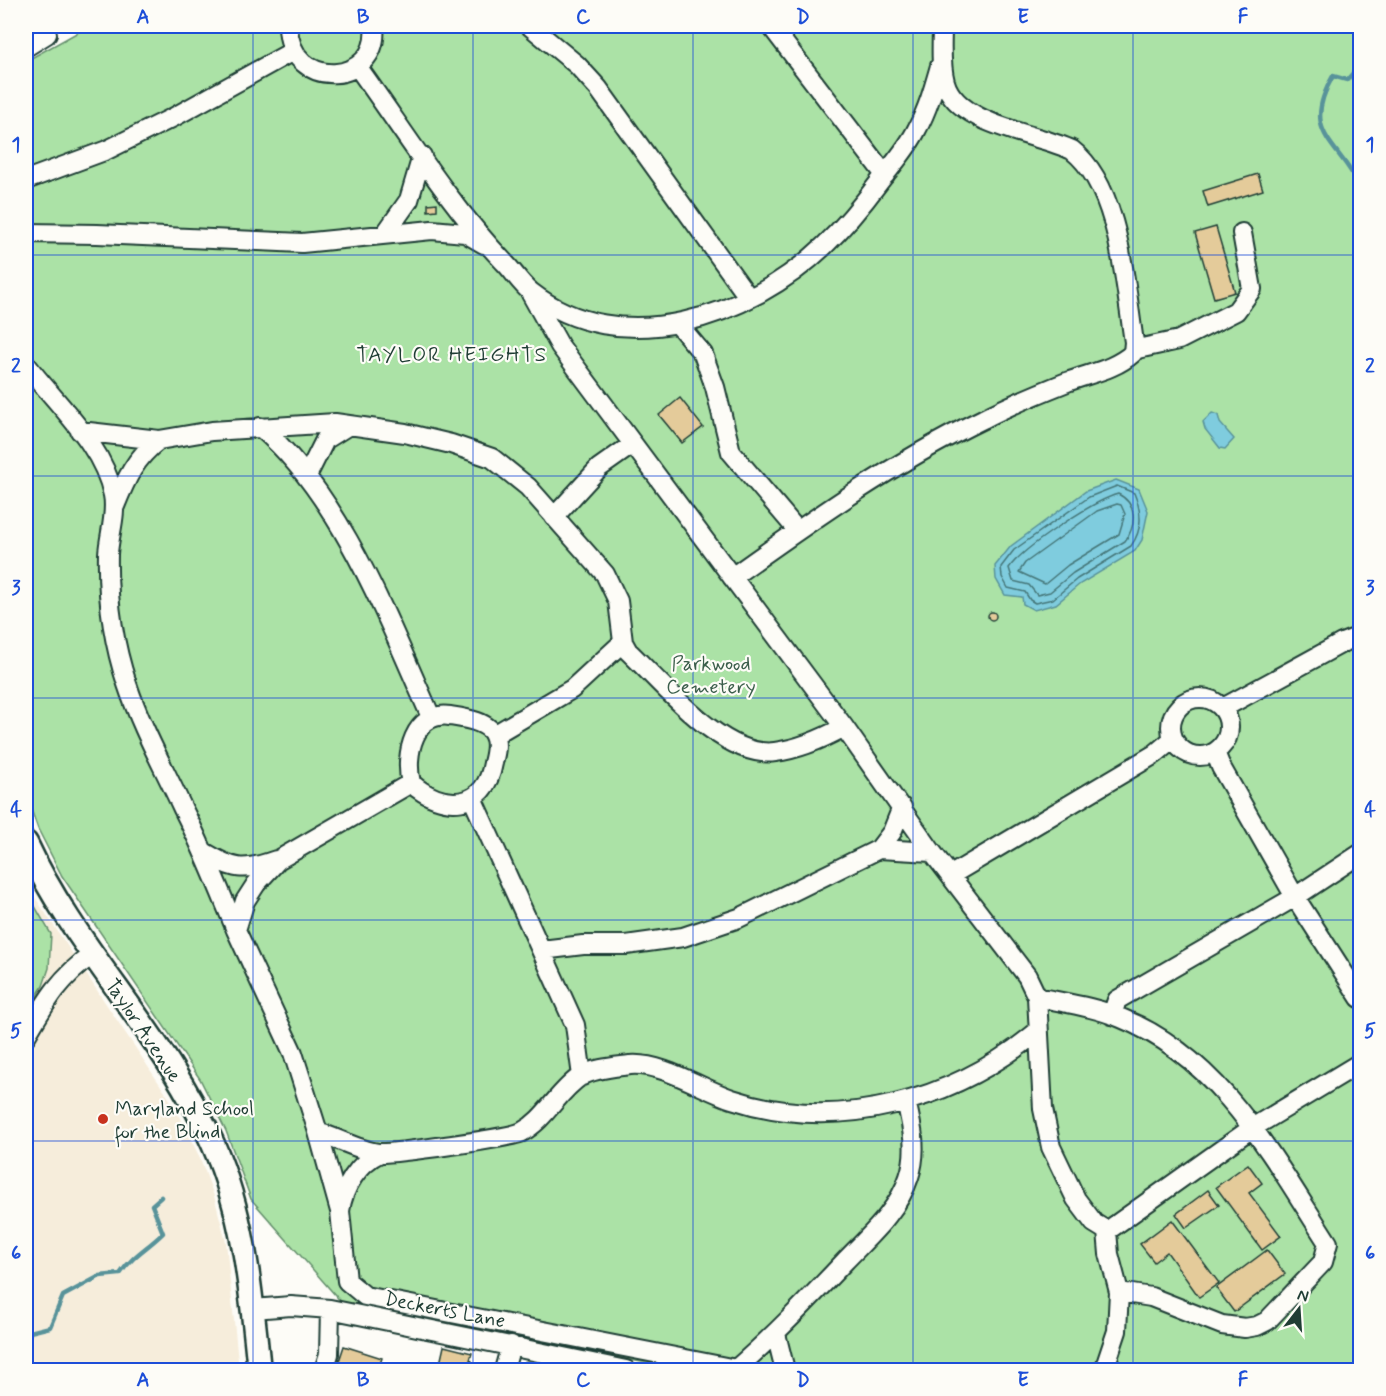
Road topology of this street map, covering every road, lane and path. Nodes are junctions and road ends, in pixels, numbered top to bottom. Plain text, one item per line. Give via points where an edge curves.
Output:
1 (288, 26) edge
2 (374, 26) edge
3 (530, 26) edge
4 (771, 26) edge
5 (942, 26) edge
6 (47, 34) dead end
7 (26, 47) edge
8 (293, 51) junction
9 (942, 58) junction
10 (357, 66) junction
11 (422, 156) junction
12 (885, 175) junction
13 (26, 180) edge
14 (26, 233) edge
15 (1242, 233) dead end
16 (386, 234) junction
17 (491, 248) junction
18 (530, 292) junction
19 (749, 298) junction
20 (677, 323) junction
21 (1133, 350) junction
22 (26, 364) edge
23 (349, 425) junction
24 (260, 427) junction
25 (80, 431) junction
26 (159, 440) junction
27 (633, 444) junction
28 (308, 476) junction
29 (115, 508) junction
30 (554, 517) junction
31 (797, 530) junction
32 (732, 577) junction
33 (1360, 640) edge
34 (623, 642) junction
35 (1223, 708) junction
36 (430, 717) junction
37 (844, 727) junction
38 (494, 735) junction
39 (1173, 739) junction
40 (1215, 752) junction
41 (411, 783) junction
42 (473, 800) junction
43 (902, 807) junction
44 (26, 843) edge
45 (879, 849) junction
46 (204, 852) junction
47 (932, 852) junction
48 (1360, 854) edge
49 (278, 860) junction
50 (951, 875) junction
51 (1296, 897) junction
52 (236, 930) junction
53 (542, 950) junction
54 (92, 955) junction
55 (1037, 997) junction
56 (1360, 998) edge
57 (1112, 1015) junction
58 (1038, 1030) junction
59 (26, 1036) edge
60 (1360, 1063) edge
61 (582, 1076) junction
62 (906, 1101) junction
63 (1252, 1128) junction
64 (318, 1132) junction
65 (380, 1153) junction
66 (340, 1211) junction
67 (1107, 1231) junction
68 (1119, 1292) junction
69 (253, 1309) junction
70 (330, 1309) junction
71 (776, 1334) junction
72 (511, 1345) junction
73 (738, 1370) edge
74 (259, 1371) edge
75 (324, 1371) edge
76 (504, 1371) edge
77 (626, 1371) edge
78 (785, 1371) edge
79 (1104, 1371) edge

1 - 8 street
2 - 10 street via 370,50
3 - 19 street via 598,88
4 - 12 street
5 - 9 street
6 - 7 street
8 - 10 street via 321,73 333,74
8 - 13 street via 107,150
9 - 12 street via 921,121
9 - 21 street via 945,81 963,109 1072,150 1090,167 1116,232
10 - 11 street
11 - 16 street via 410,200
11 - 17 street
12 - 19 street via 823,247 794,271
14 - 16 street via 302,243
15 - 21 street via 1252,289 1236,311 1179,340
16 - 17 street via 432,230 465,233
17 - 18 street
18 - 20 street via 578,318 607,325
18 - 27 street via 560,346
19 - 20 street via 716,315
20 - 31 street via 703,354 731,452
21 - 31 street via 1121,364 1021,401 939,442
22 - 25 street
23 - 24 street
23 - 28 street via 325,440
23 - 30 street via 428,438 492,458 513,472
24 - 26 street
24 - 28 street
25 - 26 street
25 - 29 street via 102,462
26 - 29 street via 135,463
27 - 30 street via 599,468
27 - 32 street
28 - 36 street via 357,558
29 - 46 street via 109,532 108,586 115,639 140,720
30 - 34 street via 613,587
31 - 32 street
32 - 37 street
33 - 35 street via 1342,643
34 - 37 street via 628,651 727,741 775,753
34 - 38 street via 572,689
35 - 39 street via 1209,699 1192,698 1178,707 1171,722
35 - 40 street via 1228,732
36 - 38 street via 463,718 486,726
36 - 41 street via 412,744 407,768
37 - 43 street
38 - 42 street via 492,771
39 - 40 street via 1191,754 1204,756
39 - 50 street via 1155,754
40 - 51 street
41 - 42 street via 429,796 459,803
41 - 49 street
42 - 53 street
43 - 45 street via 892,832
43 - 47 street
44 - 54 main road, Taylor Avenue via 49,889
45 - 47 street
45 - 53 street via 739,918 683,937
46 - 49 street via 229,868 258,867
46 - 52 street
47 - 50 street
48 - 51 street
49 - 52 street via 250,892
50 - 55 street via 1027,976
51 - 56 street
51 - 57 street via 1117,1000
52 - 64 street via 293,1053
53 - 61 street via 575,1025
54 - 59 street via 70,970 55,988
54 - 69 main road, Taylor Avenue via 176,1076 212,1143 239,1217
55 - 57 street
55 - 58 street
57 - 63 street via 1184,1052 1206,1072
58 - 62 street via 989,1066
58 - 67 street via 1043,1109 1051,1147 1076,1199 1094,1223
60 - 63 street
61 - 62 street via 643,1064 731,1099 814,1115 870,1110
61 - 65 street via 538,1120 517,1134
62 - 71 street via 914,1152 903,1192 884,1220
63 - 67 street
63 - 68 street via 1329,1243 1323,1262 1267,1321 1245,1328 1222,1325 1151,1297
64 - 65 street
64 - 66 street
65 - 66 street via 365,1162 348,1185
66 - 73 street via 347,1281 365,1296
67 - 68 street
68 - 79 street via 1117,1331
69 - 70 street, Deckerts Lane
69 - 74 main road, Taylor Avenue
70 - 72 street, Deckerts Lane
70 - 75 street
71 - 73 street
71 - 78 street
72 - 76 street
72 - 77 street, Deckerts Lane

